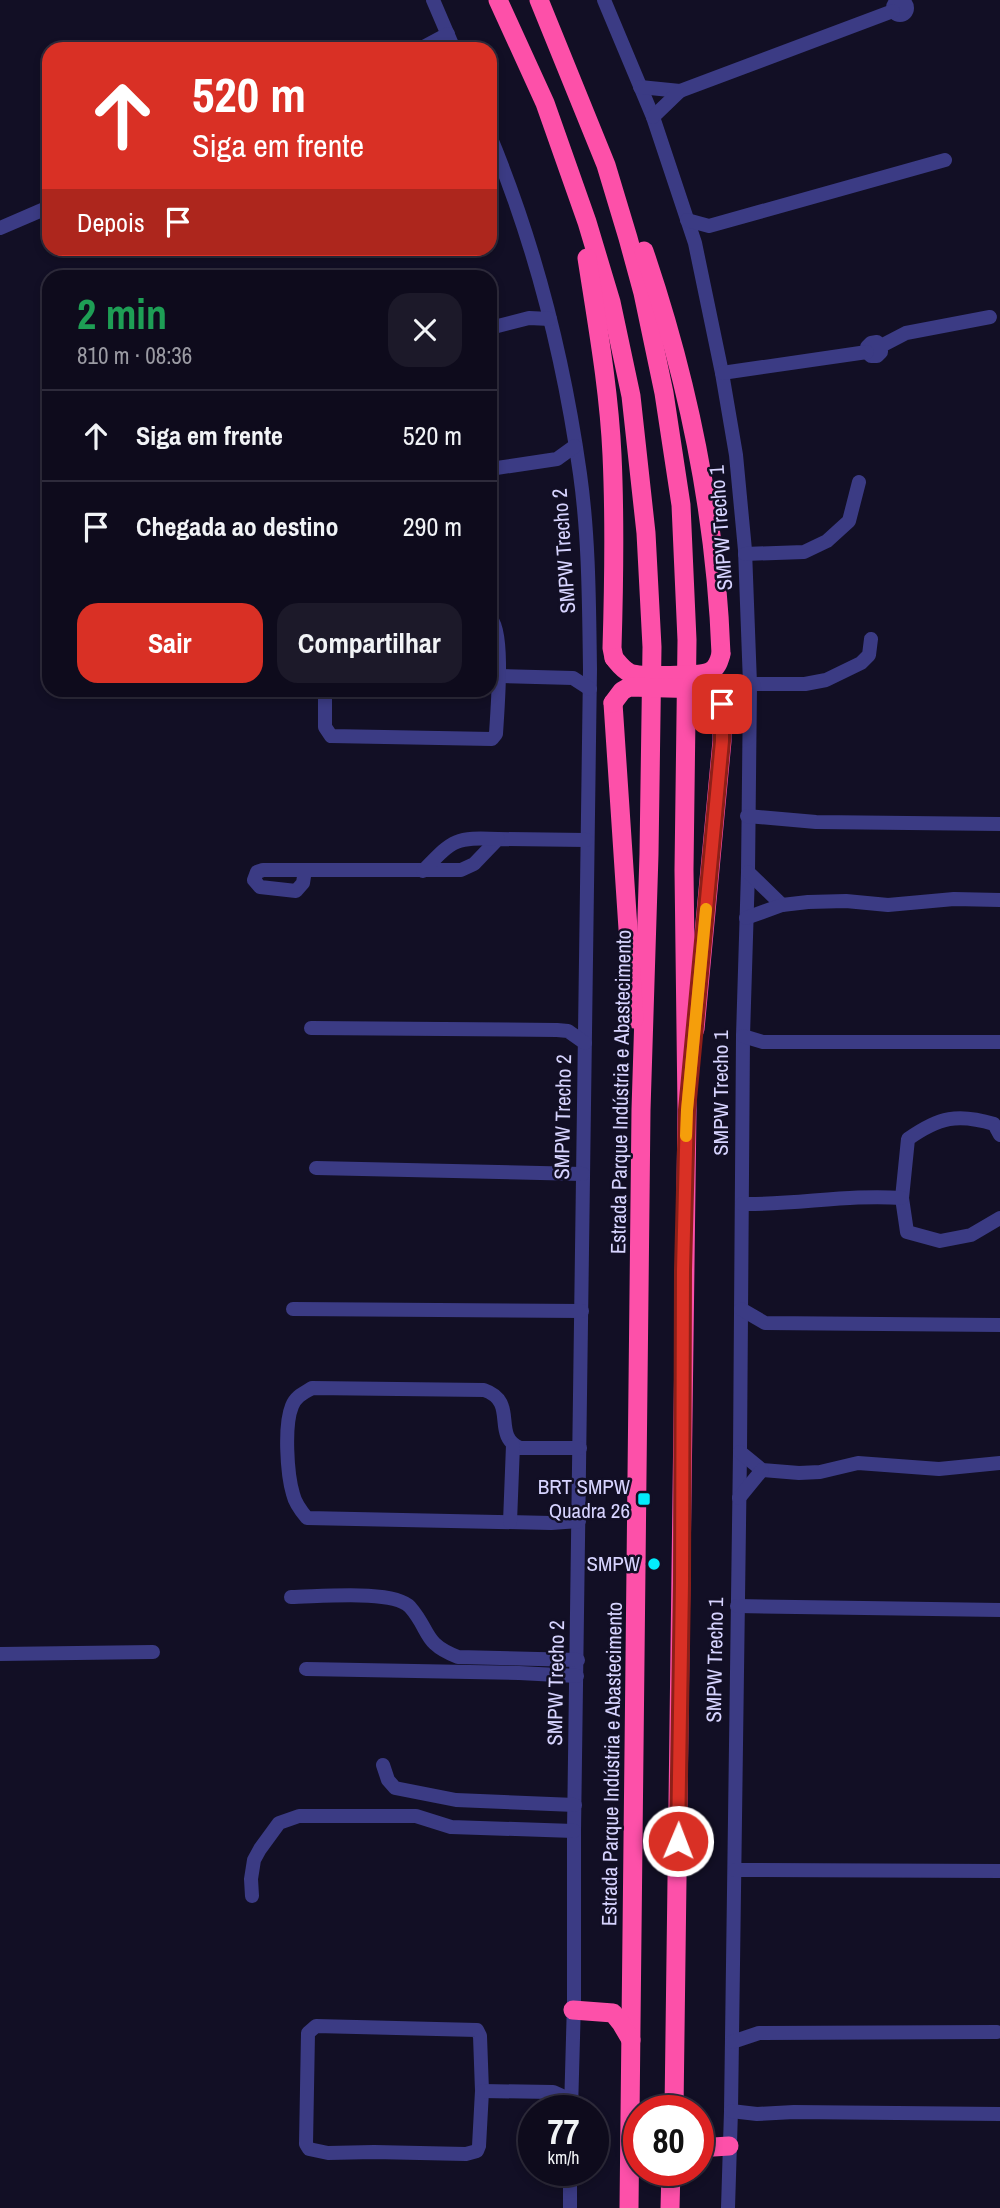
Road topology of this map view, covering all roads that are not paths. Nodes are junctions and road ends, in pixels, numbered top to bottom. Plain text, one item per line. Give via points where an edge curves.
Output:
1 (433, 0) edge
2 (498, 0) edge
3 (539, 0) edge
4 (604, 0) edge
5 (893, 11) dead end
6 (448, 34) junction
7 (433, 42) edge
8 (451, 42) edge
9 (640, 86) junction
10 (680, 91) junction
11 (653, 117) junction
12 (497, 155) edge
13 (944, 160) dead end
14 (606, 165) junction
15 (42, 210) edge
16 (687, 220) junction
17 (587, 222) junction
18 (709, 226) junction
19 (0, 228) edge
20 (695, 243) junction
21 (545, 302) junction
22 (990, 317) dead end
23 (529, 318) junction
24 (550, 318) junction
25 (497, 326) edge
26 (722, 373) junction
27 (575, 446) junction
28 (557, 459) junction
29 (578, 466) junction
30 (497, 468) edge
31 (859, 482) dead end
32 (746, 554) junction
33 (497, 638) edge
34 (871, 639) dead end
35 (590, 669) junction
36 (500, 676) junction
37 (573, 678) junction
38 (750, 684) junction
39 (590, 689) junction
40 (325, 697) edge
41 (747, 816) junction
42 (1000, 824) edge
43 (498, 839) junction
44 (586, 840) junction
45 (305, 870) dead end
46 (423, 871) junction
47 (748, 872) junction
48 (1000, 900) edge
49 (782, 905) junction
50 (746, 918) junction
51 (585, 1021) junction
52 (311, 1028) dead end
53 (568, 1031) junction
54 (743, 1036) junction
55 (585, 1042) junction
56 (763, 1042) junction
57 (1000, 1042) edge
58 (743, 1051) junction
59 (641, 1110) junction
60 (687, 1110) junction
61 (1000, 1135) edge
62 (316, 1168) dead end
63 (583, 1174) junction
64 (902, 1198) junction
65 (742, 1204) junction
66 (1000, 1218) edge
67 (741, 1308) junction
68 (293, 1309) dead end
69 (582, 1311) junction
70 (765, 1323) junction
71 (1000, 1325) edge
72 (741, 1338) junction
73 (513, 1445) junction
74 (580, 1448) junction
75 (740, 1452) junction
76 (1000, 1463) edge
77 (762, 1470) junction
78 (739, 1498) junction
79 (579, 1521) junction
80 (510, 1522) junction
81 (291, 1597) dead end
82 (737, 1606) junction
83 (1000, 1610) edge
84 (153, 1652) dead end
85 (0, 1654) edge
86 (578, 1660) junction
87 (306, 1670) dead end
88 (577, 1676) junction
89 (383, 1765) dead end
90 (575, 1805) junction
91 (574, 1831) junction
92 (735, 1870) junction
93 (1000, 1871) edge
94 (252, 1896) dead end
95 (632, 1979) junction
96 (574, 2006) junction
97 (732, 2019) junction
98 (997, 2032) dead end
99 (759, 2033) junction
100 (732, 2042) junction
101 (632, 2043) junction
102 (571, 2084) junction
103 (482, 2091) junction
104 (553, 2092) junction
105 (557, 2095) edge
106 (570, 2095) edge
107 (674, 2095) edge
108 (732, 2111) junction
109 (1000, 2114) edge
110 (714, 2149) edge
111 (729, 2150) junction
112 (714, 2152) edge
113 (570, 2186) edge
114 (672, 2186) edge
115 (570, 2208) edge
116 (629, 2208) edge
117 (670, 2208) edge
118 (728, 2208) edge

1 - 6 street
2 - 17 highway, Estrada Parque Indústria e Abastecimento via 545,103
3 - 14 highway
4 - 9 street, SMPW Trecho 1
5 - 10 street
6 - 7 street
6 - 8 street
9 - 10 street
9 - 11 street, SMPW Trecho 1
10 - 11 street
11 - 16 street, SMPW Trecho 1
12 - 21 street, SMPW Trecho 2
13 - 18 street
14 - 17 highway, bridge via 635,225 689,412 719,589 722,654 709,673 634,674 614,658 612,453 584,242
14 - 60 highway via 643,293 681,505 687,640
15 - 19 street
16 - 18 street
16 - 20 street, SMPW Trecho 1
17 - 59 highway, Estrada Parque Indústria e Abastecimento via 611,302 631,396 646,533 652,647
18 - 20 street
20 - 26 street, SMPW Trecho 1
21 - 23 street
21 - 24 street, SMPW Trecho 2
22 - 26 street via 905,333 874,349
23 - 24 street
23 - 25 street
24 - 27 street, SMPW Trecho 2
26 - 32 street, SMPW Trecho 1
27 - 28 street
27 - 29 street, SMPW Trecho 2
28 - 29 street
28 - 30 street
29 - 35 street, SMPW Trecho 2 via 589,592
31 - 32 street via 849,521 827,541 804,552
32 - 38 street, SMPW Trecho 1
33 - 36 street
34 - 38 street via 869,655 861,663 826,680
35 - 37 street
35 - 39 street, SMPW Trecho 2
36 - 37 street
36 - 40 street via 496,734 488,739 331,736 325,727
37 - 39 street
38 - 41 street, SMPW Trecho 1
39 - 44 street, SMPW Trecho 2
41 - 42 street via 879,824
41 - 47 street, SMPW Trecho 1
43 - 44 street
43 - 46 street via 452,843
43 - 46 street via 467,869
44 - 51 street, SMPW Trecho 2
45 - 46 street
47 - 49 street
47 - 50 street, SMPW Trecho 1
48 - 49 street
49 - 50 street
50 - 54 street, SMPW Trecho 1
51 - 53 street
51 - 55 street, SMPW Trecho 2
52 - 53 street
53 - 55 street
54 - 56 street
54 - 58 street, SMPW Trecho 1
55 - 63 street, SMPW Trecho 2
56 - 57 street
56 - 58 street
58 - 65 street, SMPW Trecho 1
59 - 60 highway, bridge via 613,702 629,688 705,688 722,704 722,741
59 - 95 highway, Estrada Parque Indústria e Abastecimento
60 - 107 highway
61 - 64 street via 994,1124 972,1117 928,1125 908,1139
62 - 63 street
63 - 69 street, SMPW Trecho 2
64 - 65 street
64 - 66 street via 906,1232 940,1241 971,1235
65 - 67 street, SMPW Trecho 1
67 - 70 street
67 - 72 street, SMPW Trecho 1
68 - 69 street
69 - 74 street, SMPW Trecho 2
70 - 71 street
70 - 72 street
72 - 75 street, SMPW Trecho 1
73 - 74 street
73 - 80 street
73 - 80 street via 505,1431 504,1406 494,1393 484,1390 312,1388 299,1395 292,1407 287,1450 293,1495 307,1518
74 - 79 street, SMPW Trecho 2
75 - 77 street
75 - 78 street, SMPW Trecho 1
76 - 77 street via 939,1469 858,1463 799,1474
77 - 78 street
78 - 82 street, SMPW Trecho 1
79 - 80 street
79 - 86 street, SMPW Trecho 2
81 - 86 street via 399,1600 412,1610 431,1641 458,1657
82 - 83 street
82 - 92 street, SMPW Trecho 1
84 - 85 street
86 - 88 street, SMPW Trecho 2
87 - 88 street
88 - 90 street, SMPW Trecho 2
89 - 90 street via 395,1788 456,1800
90 - 91 street, SMPW Trecho 2
91 - 94 street via 451,1827 416,1816 299,1816 279,1823 260,1849 254,1860
91 - 96 street, SMPW Trecho 2
92 - 93 street
92 - 97 street, SMPW Trecho 1
95 - 96 highway via 613,2005
95 - 101 highway, Estrada Parque Indústria e Abastecimento
96 - 101 highway via 613,2013
96 - 102 street, SMPW Trecho 2
97 - 99 street
97 - 100 street, SMPW Trecho 1
98 - 99 street
99 - 100 street
100 - 108 street, SMPW Trecho 1
101 - 116 highway, Estrada Parque Indústria e Abastecimento
102 - 104 street
102 - 106 street, SMPW Trecho 2
103 - 103 street via 480,2036 473,2028 316,2026 308,2033 306,2146 328,2153 472,2153 480,2146
103 - 104 street
104 - 105 street
108 - 109 street
108 - 111 street, SMPW Trecho 1
110 - 111 highway
111 - 112 highway
111 - 118 street, SMPW Trecho 1
113 - 115 street
114 - 117 highway

